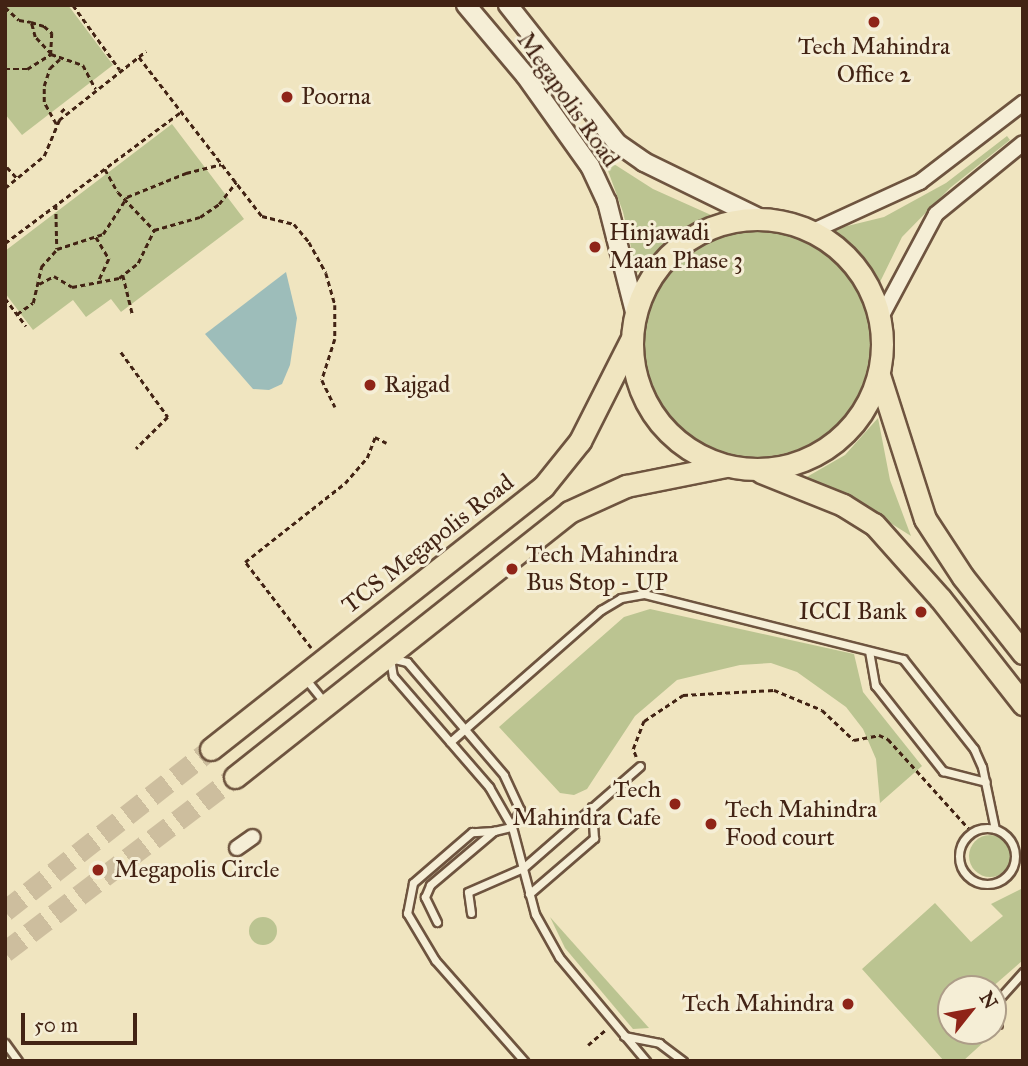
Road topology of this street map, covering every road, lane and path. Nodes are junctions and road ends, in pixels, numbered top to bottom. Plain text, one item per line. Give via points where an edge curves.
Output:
1 (73, 5) edge
2 (466, 5) edge
3 (508, 5) edge
4 (5, 7) edge
5 (31, 22) junction
6 (146, 51) dead end
7 (51, 54) junction
8 (139, 57) junction
9 (60, 59) junction
10 (5, 69) edge
11 (120, 71) junction
12 (95, 87) junction
13 (88, 90) dead end
14 (1023, 103) edge
15 (68, 106) dead end
16 (61, 111) dead end
17 (182, 111) junction
18 (57, 124) junction
19 (1023, 143) edge
20 (222, 164) junction
21 (7, 167) dead end
22 (105, 169) junction
23 (17, 178) junction
24 (236, 182) junction
25 (5, 188) edge
26 (125, 200) junction
27 (56, 205) junction
28 (759, 218) junction
29 (153, 230) junction
30 (813, 232) junction
31 (96, 237) junction
32 (5, 243) edge
33 (57, 249) junction
34 (123, 275) junction
35 (38, 284) junction
36 (98, 284) junction
37 (5, 298) edge
38 (635, 312) junction
39 (17, 314) junction
40 (133, 316) dead end
41 (880, 319) junction
42 (26, 326) dead end
43 (631, 340) junction
44 (121, 352) dead end
45 (879, 375) junction
46 (335, 407) dead end
47 (387, 443) dead end
48 (136, 449) dead end
49 (726, 466) junction
50 (754, 469) junction
51 (869, 651) junction
52 (1023, 653) edge
53 (390, 658) junction
54 (322, 662) junction
55 (303, 677) junction
56 (1023, 704) edge
57 (327, 707) junction
58 (466, 729) junction
59 (450, 742) junction
60 (211, 749) tunnel mouth
61 (640, 766) joint
62 (235, 777) tunnel mouth
63 (986, 782) junction
64 (593, 807) junction
65 (512, 827) junction
66 (995, 829) junction
67 (494, 831) junction
68 (972, 832) junction
69 (253, 837) dead end
70 (237, 848) dead end
71 (1019, 861) edge
72 (523, 867) junction
73 (529, 894) junction
74 (471, 913) dead end
75 (437, 922) dead end
76 (1023, 972) edge
77 (1007, 990) edge
78 (613, 1023) junction
79 (624, 1036) junction
80 (5, 1043) edge
81 (588, 1045) dead end
82 (18, 1061) edge
83 (524, 1061) edge
84 (646, 1061) edge
85 (683, 1061) edge

1 - 11 path
2 - 38 street, Megapolis Road via 525,75 590,166 607,202
3 - 28 street, Megapolis Road via 617,143 644,162
4 - 5 path via 19,20
5 - 7 path via 35,40
5 - 7 path via 52,33
6 - 8 path
7 - 9 path
7 - 10 path via 27,69
8 - 11 path
8 - 17 path
9 - 12 path via 83,65
9 - 18 path via 50,68 44,86 44,102
11 - 12 path
12 - 13 path
12 - 18 path
14 - 30 street via 920,182
15 - 16 path
17 - 20 path
17 - 22 path
18 - 23 path via 44,156
19 - 41 street via 936,214
20 - 24 path
20 - 26 path via 186,173
21 - 23 path
22 - 26 path
22 - 27 path
23 - 25 path
24 - 29 path via 219,204 200,217
24 - 46 path via 262,216 294,224 326,273 335,323 331,357 322,380
26 - 29 path
26 - 31 path
27 - 32 path
27 - 33 path
28 - 30 main road
28 - 38 main road via 731,220 681,243 660,262
29 - 34 path via 138,263
30 - 41 main road via 856,268
31 - 33 path
31 - 36 path via 109,259
33 - 35 path via 41,267
34 - 36 path
34 - 40 path
35 - 36 path via 54,276 72,287
35 - 39 path via 33,303
37 - 39 path
38 - 43 main road
39 - 42 path
41 - 45 main road
43 - 49 main road via 640,386 657,419 677,440
43 - 54 main road, TCS Megapolis Road via 580,441 543,487
44 - 48 path via 168,417
45 - 50 main road via 853,424 833,444 782,467
45 - 52 main road via 925,519 963,577
47 - 54 path via 375,436 367,457 345,484 245,562
49 - 50 main road
49 - 53 main road via 626,486 569,512
50 - 56 main road via 844,505 874,524 940,598
51 - 58 lane via 644,594 621,598 601,610
51 - 63 lane via 903,659 915,670 974,749
51 - 63 lane via 875,685 943,771
53 - 57 main road
53 - 58 lane via 407,662
53 - 59 lane via 393,676
54 - 55 main road, TCS Megapolis Road
55 - 57 lane
55 - 60 main road, TCS Megapolis Road
57 - 62 main road
58 - 59 lane
58 - 65 lane via 516,796 520,810
59 - 65 lane via 489,787
61 - 64 lane
61 - 68 path via 633,749 636,737 657,708 683,695 753,687 774,690 822,710 854,740 879,735 888,739
63 - 66 lane
64 - 72 lane
64 - 73 lane via 594,838
65 - 67 lane
65 - 72 lane
66 - 68 lane
66 - 71 lane via 1009,838
67 - 75 lane via 430,885 425,897
67 - 83 lane via 472,832 413,883 407,913 413,930 435,960
68 - 71 lane via 959,852 961,868 971,880 995,884
69 - 70 street
72 - 73 lane
72 - 74 lane via 468,892
73 - 78 lane via 559,957
76 - 77 lane
78 - 79 lane
78 - 81 path
79 - 84 lane
79 - 85 lane via 659,1043
80 - 82 lane

